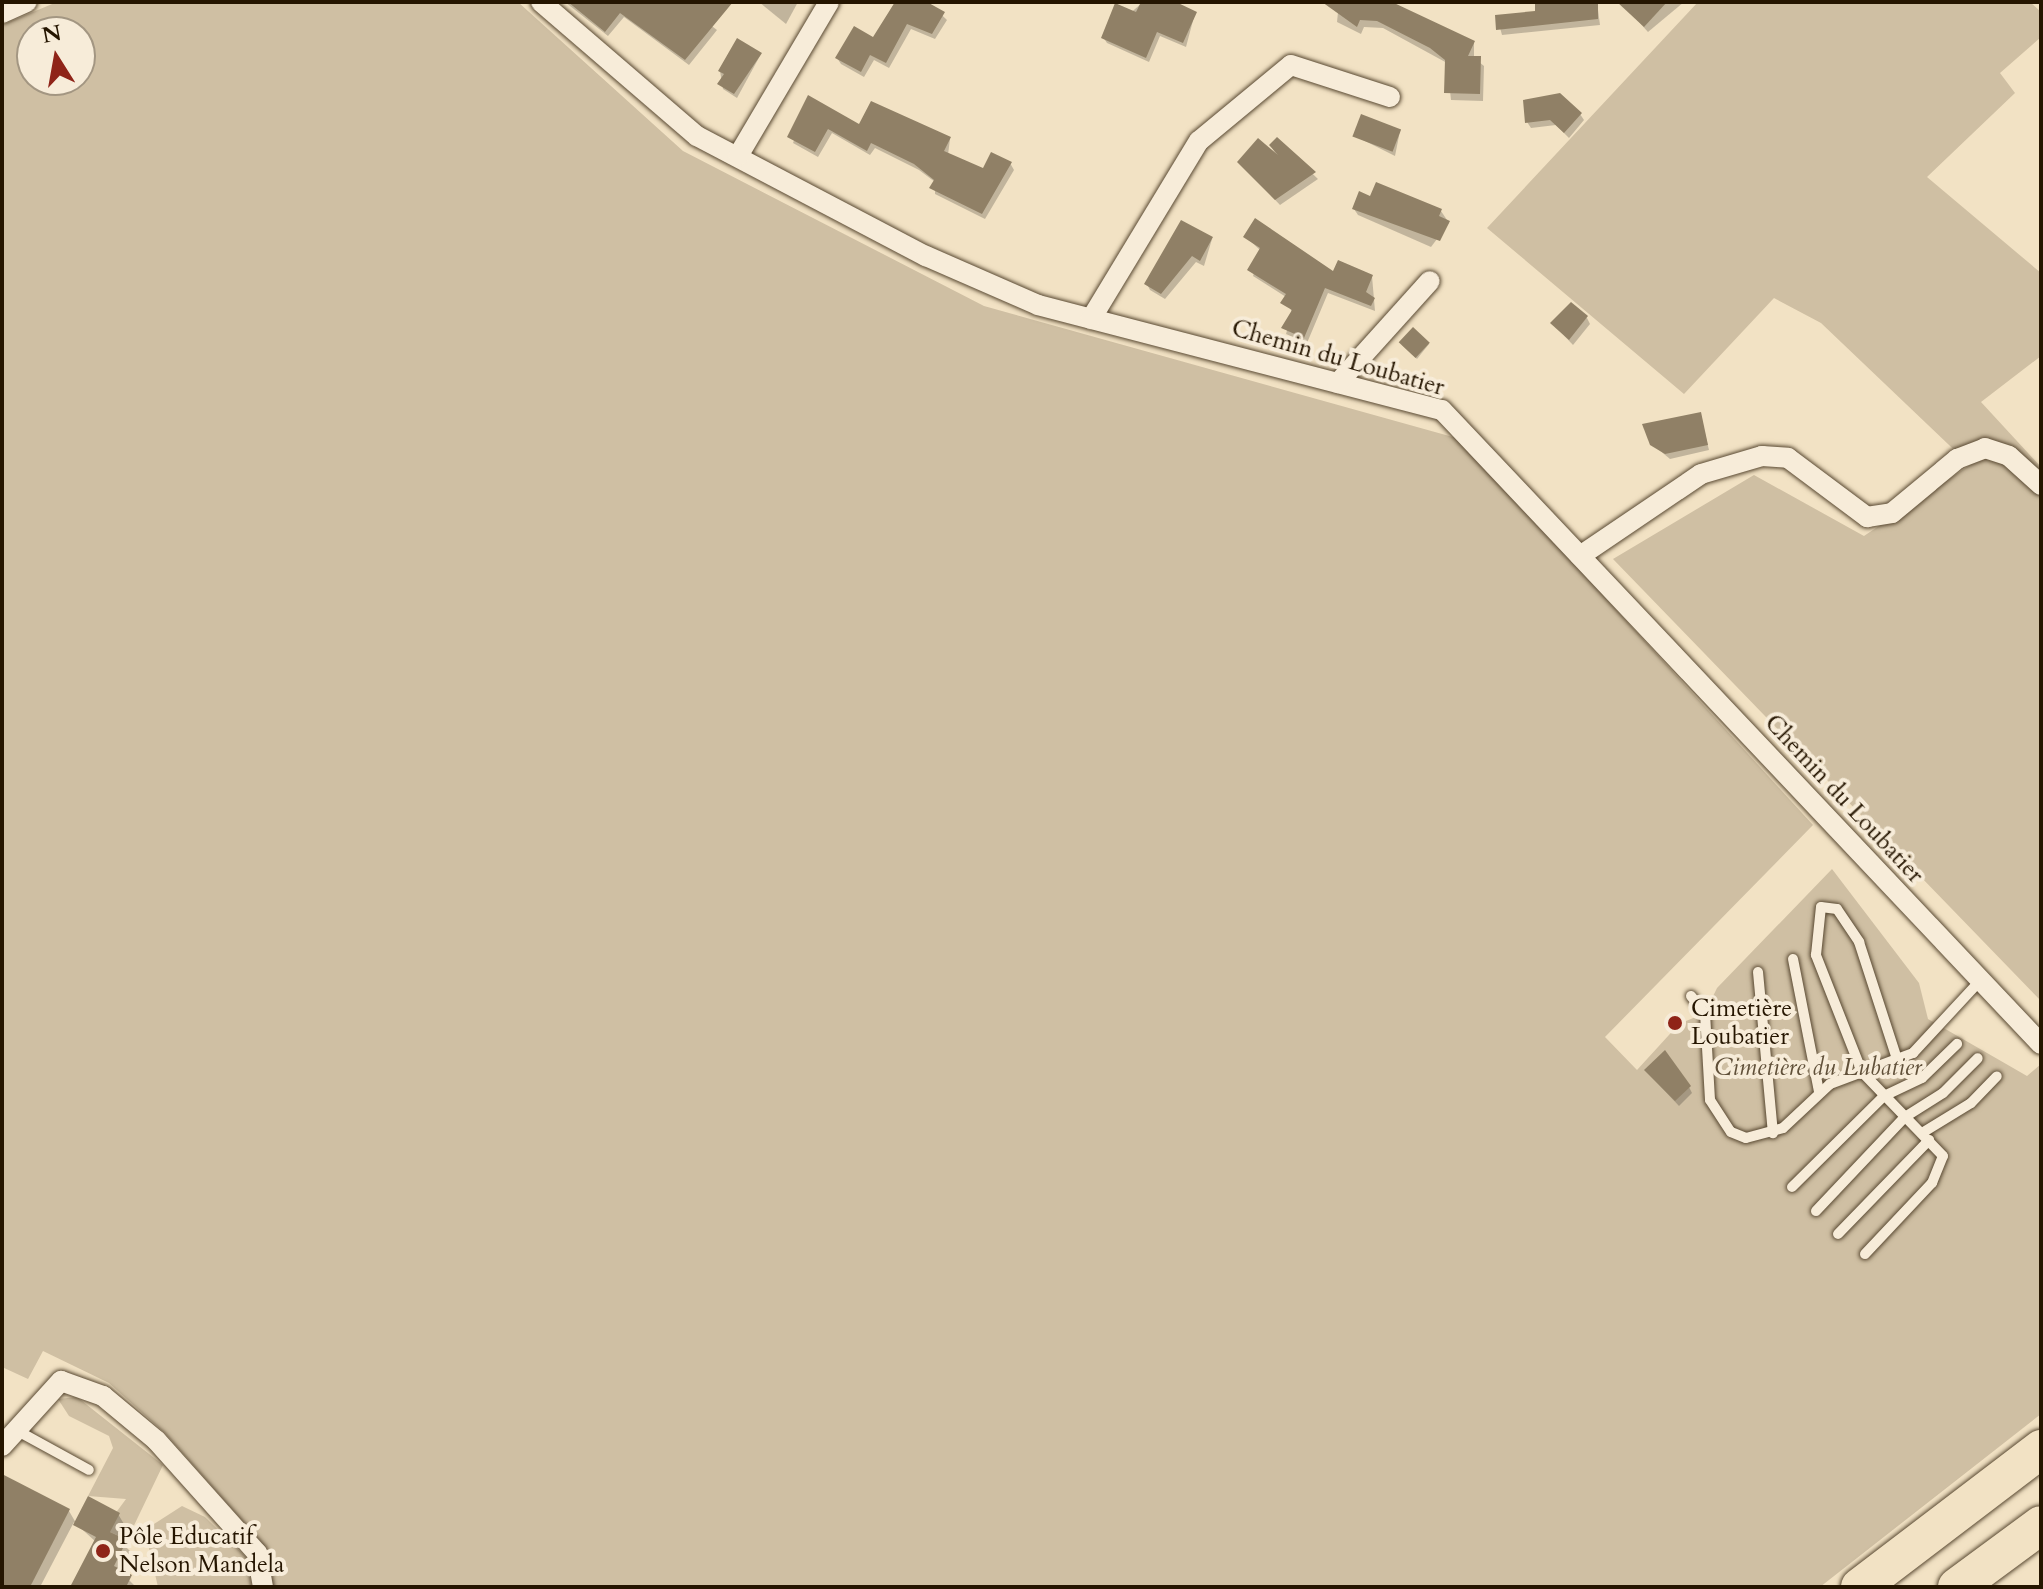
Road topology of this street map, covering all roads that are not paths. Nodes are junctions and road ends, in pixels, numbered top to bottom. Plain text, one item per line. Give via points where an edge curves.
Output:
1 (27, 2) edge
2 (541, 2) edge
3 (829, 2) edge
4 (2, 13) edge
5 (1390, 97) dead end
6 (738, 156) junction
7 (1430, 281) dead end
8 (1091, 319) junction
9 (1338, 383) junction
10 (2041, 485) edge
11 (1580, 556) junction
12 (1793, 959) dead end
13 (1758, 972) dead end
14 (1977, 984) junction
15 (1691, 996) dead end
16 (1957, 1044) dead end
17 (2041, 1044) edge
18 (1978, 1058) dead end
19 (1897, 1059) junction
20 (1862, 1072) junction
21 (1997, 1076) dead end
22 (1819, 1092) junction
23 (1884, 1096) junction
24 (1905, 1117) junction
25 (1773, 1133) junction
26 (1926, 1136) junction
27 (1792, 1187) dead end
28 (1816, 1211) dead end
29 (1838, 1234) dead end
30 (1865, 1254) dead end
31 (16, 1430) junction
32 (2, 1446) edge
33 (2041, 1449) edge
34 (89, 1470) dead end
35 (2041, 1525) edge
36 (263, 1587) edge
37 (1860, 1587) edge
38 (1957, 1587) edge

1 - 4 street
2 - 6 street, Chemin du Loubatier via 697,136
3 - 6 street
5 - 8 street via 1291,65 1199,141
6 - 8 street, Chemin du Loubatier via 926,256 1038,305
7 - 9 street
8 - 9 street, Chemin du Loubatier
9 - 11 street, Chemin du Loubatier via 1442,410
10 - 11 street via 2009,456 1985,448 1957,459 1892,513 1867,517 1788,458 1762,456 1701,474
11 - 14 street, Chemin du Loubatier
12 - 22 lane
13 - 25 lane
14 - 17 street, Chemin du Loubatier
14 - 19 lane via 1926,1044
15 - 25 lane via 1705,1013 1708,1085 1718,1117 1746,1138
16 - 23 lane via 1922,1078
18 - 24 lane via 1943,1093
19 - 20 lane
19 - 20 lane via 1859,942 1837,909 1821,907 1816,955
20 - 22 lane
20 - 23 lane
21 - 26 lane
22 - 25 lane
23 - 24 lane
23 - 27 lane
24 - 26 lane
24 - 28 lane
26 - 29 lane
26 - 30 lane via 1943,1156 1941,1169
31 - 32 street
31 - 34 lane
31 - 36 street via 61,1381 103,1396 156,1440 257,1553
33 - 37 highway
35 - 38 highway

